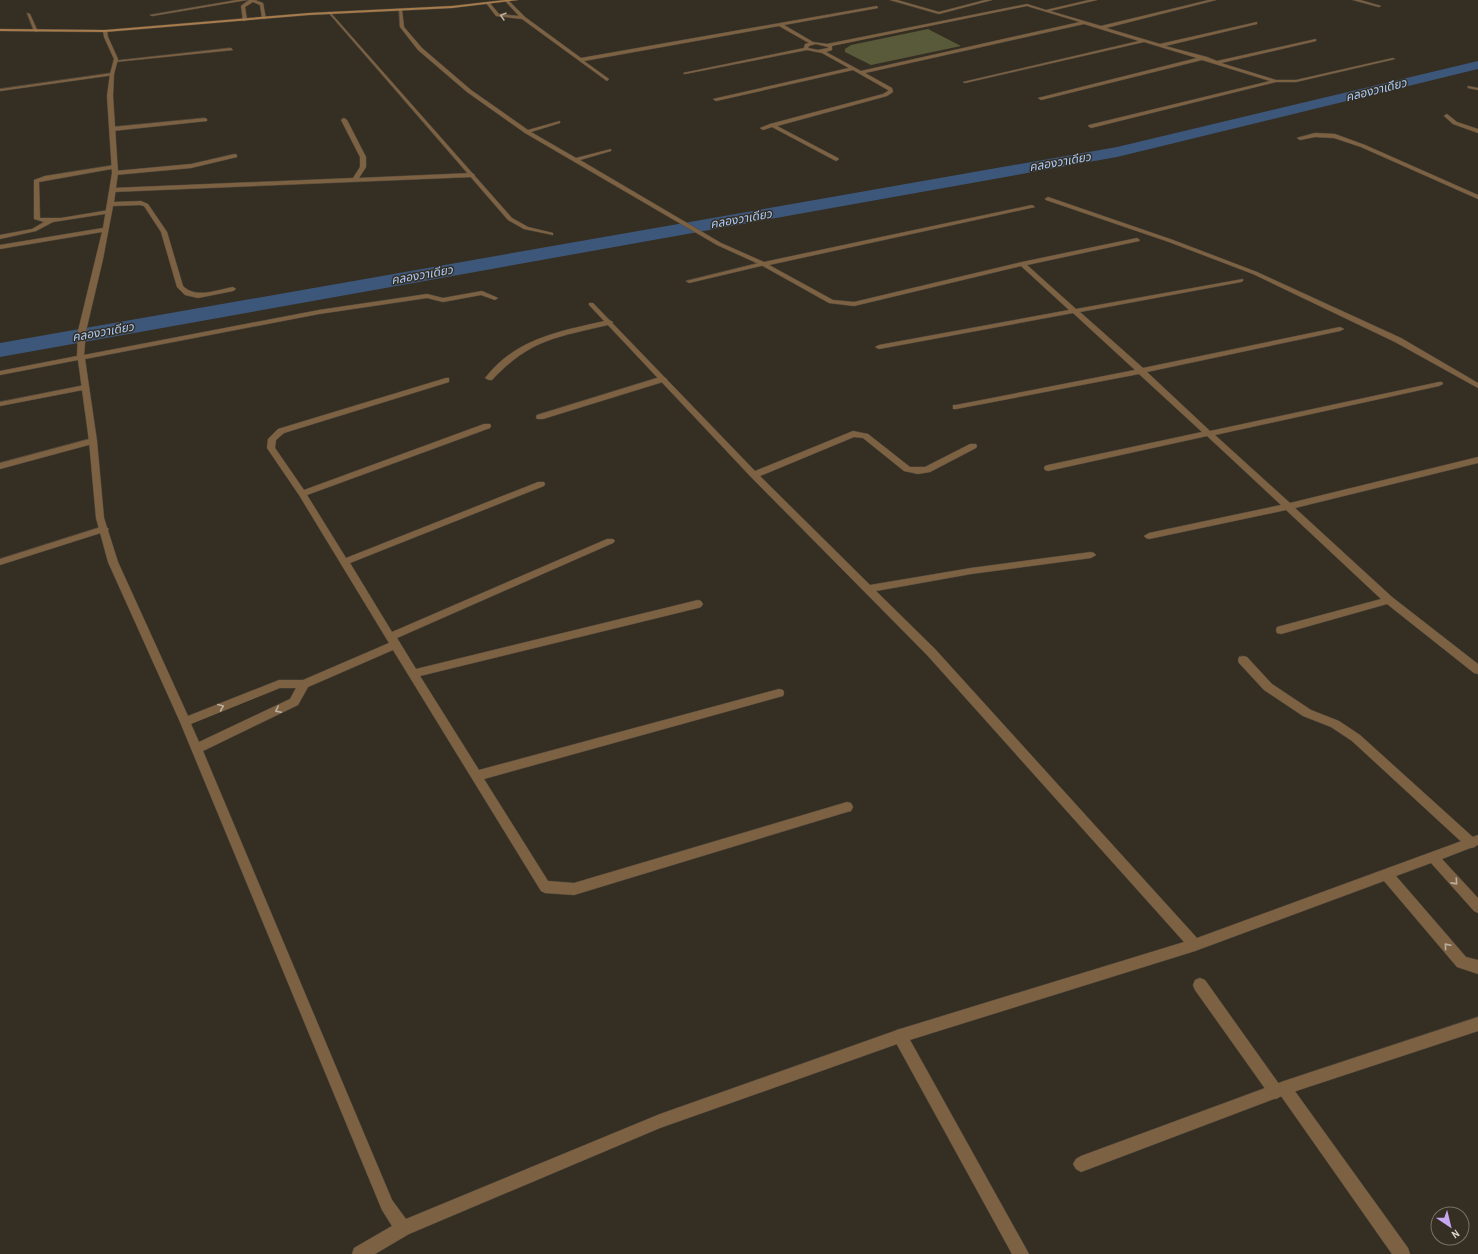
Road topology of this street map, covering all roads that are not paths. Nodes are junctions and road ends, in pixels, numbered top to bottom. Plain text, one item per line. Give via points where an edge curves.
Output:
1 (245, 0) edge
2 (252, 0) edge
3 (516, 0) edge
4 (892, 0) edge
5 (990, 0) edge
6 (1095, 0) edge
7 (1214, 0) edge
8 (1354, 0) edge
9 (507, 1) junction
10 (488, 3) junction
11 (1379, 6) dead end
12 (877, 7) dead end
13 (400, 10) junction
14 (1046, 11) junction
15 (329, 13) junction
16 (28, 14) dead end
17 (152, 15) dead end
18 (264, 18) junction
19 (523, 18) junction
20 (245, 20) junction
21 (1085, 22) junction
22 (1256, 24) dead end
23 (781, 25) junction
24 (1102, 28) junction
25 (0, 30) edge
26 (36, 30) junction
27 (105, 31) junction
28 (1145, 40) junction
29 (1314, 40) dead end
30 (813, 44) junction
31 (828, 45) junction
32 (1162, 45) junction
33 (231, 49) dead end
34 (807, 49) junction
35 (823, 52) junction
36 (1205, 58) junction
37 (1393, 59) dead end
38 (579, 60) junction
39 (115, 61) junction
40 (1218, 62) junction
41 (853, 69) junction
42 (685, 73) dead end
43 (859, 73) junction
44 (112, 74) junction
45 (607, 80) dead end
46 (1276, 81) junction
47 (965, 82) dead end
48 (1470, 87) dead end
49 (1478, 89) edge
50 (0, 90) edge
51 (1041, 98) dead end
52 (716, 99) dead end
53 (1447, 116) dead end
54 (205, 120) dead end
55 (344, 120) dead end
56 (558, 122) dead end
57 (772, 126) junction
58 (1091, 126) dead end
59 (763, 128) dead end
60 (112, 129) junction
61 (1478, 131) edge
62 (527, 132) junction
63 (1300, 138) dead end
64 (609, 150) dead end
65 (235, 156) dead end
66 (836, 159) dead end
67 (575, 160) junction
68 (115, 170) junction
69 (472, 175) junction
70 (355, 180) junction
71 (113, 190) junction
72 (1478, 196) edge
73 (1048, 199) dead end
74 (111, 204) junction
75 (1032, 207) dead end
76 (109, 212) junction
77 (52, 221) junction
78 (106, 229) junction
79 (551, 234) dead end
80 (0, 237) edge
81 (1137, 240) dead end
82 (0, 247) edge
83 (763, 264) junction
84 (1022, 264) junction
85 (1241, 280) dead end
86 (690, 282) dead end
87 (233, 289) dead end
88 (495, 298) dead end
89 (591, 304) dead end
90 (1074, 312) junction
91 (609, 322) junction
92 (1340, 329) dead end
93 (879, 347) dead end
94 (80, 354) junction
95 (1141, 371) junction
96 (0, 373) edge
97 (488, 378) dead end
98 (663, 379) junction
99 (446, 380) dead end
100 (1439, 384) dead end
101 (1478, 386) edge
102 (85, 387) junction
103 (0, 404) edge
104 (956, 407) dead end
105 (540, 417) dead end
106 (487, 426) dead end
107 (1209, 434) junction
108 (93, 442) junction
109 (973, 446) dead end
110 (1478, 460) edge
111 (0, 466) edge
112 (1048, 468) dead end
113 (754, 475) junction
114 (541, 484) dead end
115 (302, 494) junction
116 (1288, 507) junction
117 (104, 529) junction
118 (1149, 536) dead end
119 (610, 541) dead end
120 (1091, 555) dead end
121 (0, 562) edge
122 (344, 562) junction
123 (868, 589) junction
124 (1388, 600) junction
125 (698, 604) dead end
126 (1281, 630) dead end
127 (393, 641) junction
128 (1243, 660) dead end
129 (1478, 670) edge
130 (413, 674) junction
131 (304, 684) junction
132 (779, 693) dead end
133 (185, 722) junction
134 (196, 750) junction
135 (476, 776) junction
136 (848, 807) dead end
137 (1475, 842) edge
138 (1433, 857) junction
139 (1387, 875) junction
140 (1478, 907) edge
141 (1195, 945) junction
142 (1478, 967) edge
143 (1200, 985) dead end
144 (1478, 1024) edge
145 (900, 1036) junction
146 (1280, 1090) junction
147 (1081, 1164) dead end
148 (403, 1228) junction
149 (360, 1254) edge
150 (1021, 1254) edge
151 (1402, 1254) edge

1 - 17 street
2 - 18 street via 262,4
2 - 20 street via 243,6
3 - 9 street
4 - 5 street via 939,13
6 - 14 street
7 - 24 street
8 - 11 street
9 - 10 street
9 - 19 street
10 - 13 street
19 -> 10 street via 498,15
12 - 23 street
13 - 15 street
13 - 62 street via 402,27 420,49 469,91
14 - 21 street
14 - 31 street via 1027,5
15 - 18 street
15 - 69 street
16 - 26 street
18 - 20 street
19 - 38 street
20 - 27 street
21 - 24 street
21 - 43 street
22 - 32 street
23 - 30 street
23 - 38 street
24 - 28 street
25 - 26 street
26 - 27 street
27 - 39 street
28 - 32 street
28 - 47 street
29 - 40 street
30 - 31 street
30 - 34 street via 807,45
31 - 35 street via 830,49
32 - 36 street
33 - 39 street
34 - 35 street
34 - 42 street
35 - 41 street
36 - 40 street
36 - 51 street
37 - 46 street via 1296,81
38 - 45 street
39 - 44 street
40 - 46 street
41 - 43 street
41 - 52 street
43 - 57 street via 890,89 891,92
44 - 50 street
44 - 60 street
46 - 58 street
48 - 49 street
53 - 61 street via 1455,123
54 - 60 street
55 - 70 street via 363,157 363,167
56 - 62 street
57 - 59 street
57 - 66 street
60 - 68 street
62 - 67 street
63 - 72 street via 1316,135 1335,136
64 - 67 street
65 - 68 street via 193,167
67 - 83 street via 719,244
68 - 71 street
68 - 77 street via 36,181 37,219
69 - 70 street
69 - 79 street via 510,219 526,228
70 - 71 street
71 - 74 street
73 - 101 street via 1255,273 1398,340
74 - 76 street
74 - 87 street via 142,202 146,205 164,232 180,287 187,294 198,296
75 - 83 street
76 - 77 street
76 - 78 street
77 - 80 street via 34,230
78 - 82 street
78 - 94 street via 82,331
81 - 84 street
83 - 84 street via 831,302 854,304
83 - 86 street
84 - 90 street
85 - 90 street
88 - 94 street via 482,293 443,300 427,296 319,312
89 - 91 street
90 - 93 street
90 - 95 street
91 - 97 street via 530,344 510,357
91 - 98 street
92 - 95 street
94 - 96 street
94 - 102 street
95 - 104 street
95 - 107 street
98 - 105 street
98 - 113 street
99 - 115 street via 281,431 272,440 271,448
100 - 107 street
102 - 103 street
102 - 108 street
106 - 115 street
107 - 112 street
107 - 116 street
108 - 111 street
108 - 117 street via 100,518
109 - 113 street via 927,470 918,471 907,469 865,436 853,434
110 - 116 street
113 - 123 street
114 - 122 street
115 - 122 street
116 - 118 street
116 - 124 street
117 - 121 street
117 - 133 street via 113,562
119 - 127 street
120 - 123 street via 971,571
122 - 127 street
123 - 141 street via 931,652
124 - 126 street
124 - 129 street
125 - 130 street
127 - 130 street
127 - 131 street
128 - 137 street via 1268,687 1307,714 1335,724 1356,738
130 - 135 street
133 -> 131 street via 278,684
131 -> 134 street via 294,702
132 - 135 street
133 - 134 street
134 - 148 street via 387,1205
135 - 136 street via 545,887 574,889
137 - 138 street
138 - 139 street
138 -> 140 street
139 - 141 street
142 -> 139 street via 1462,962
141 - 145 street
143 - 146 street
144 - 146 street
145 - 148 street via 660,1120
145 - 150 street
146 - 147 street
146 - 151 street
148 - 149 street

